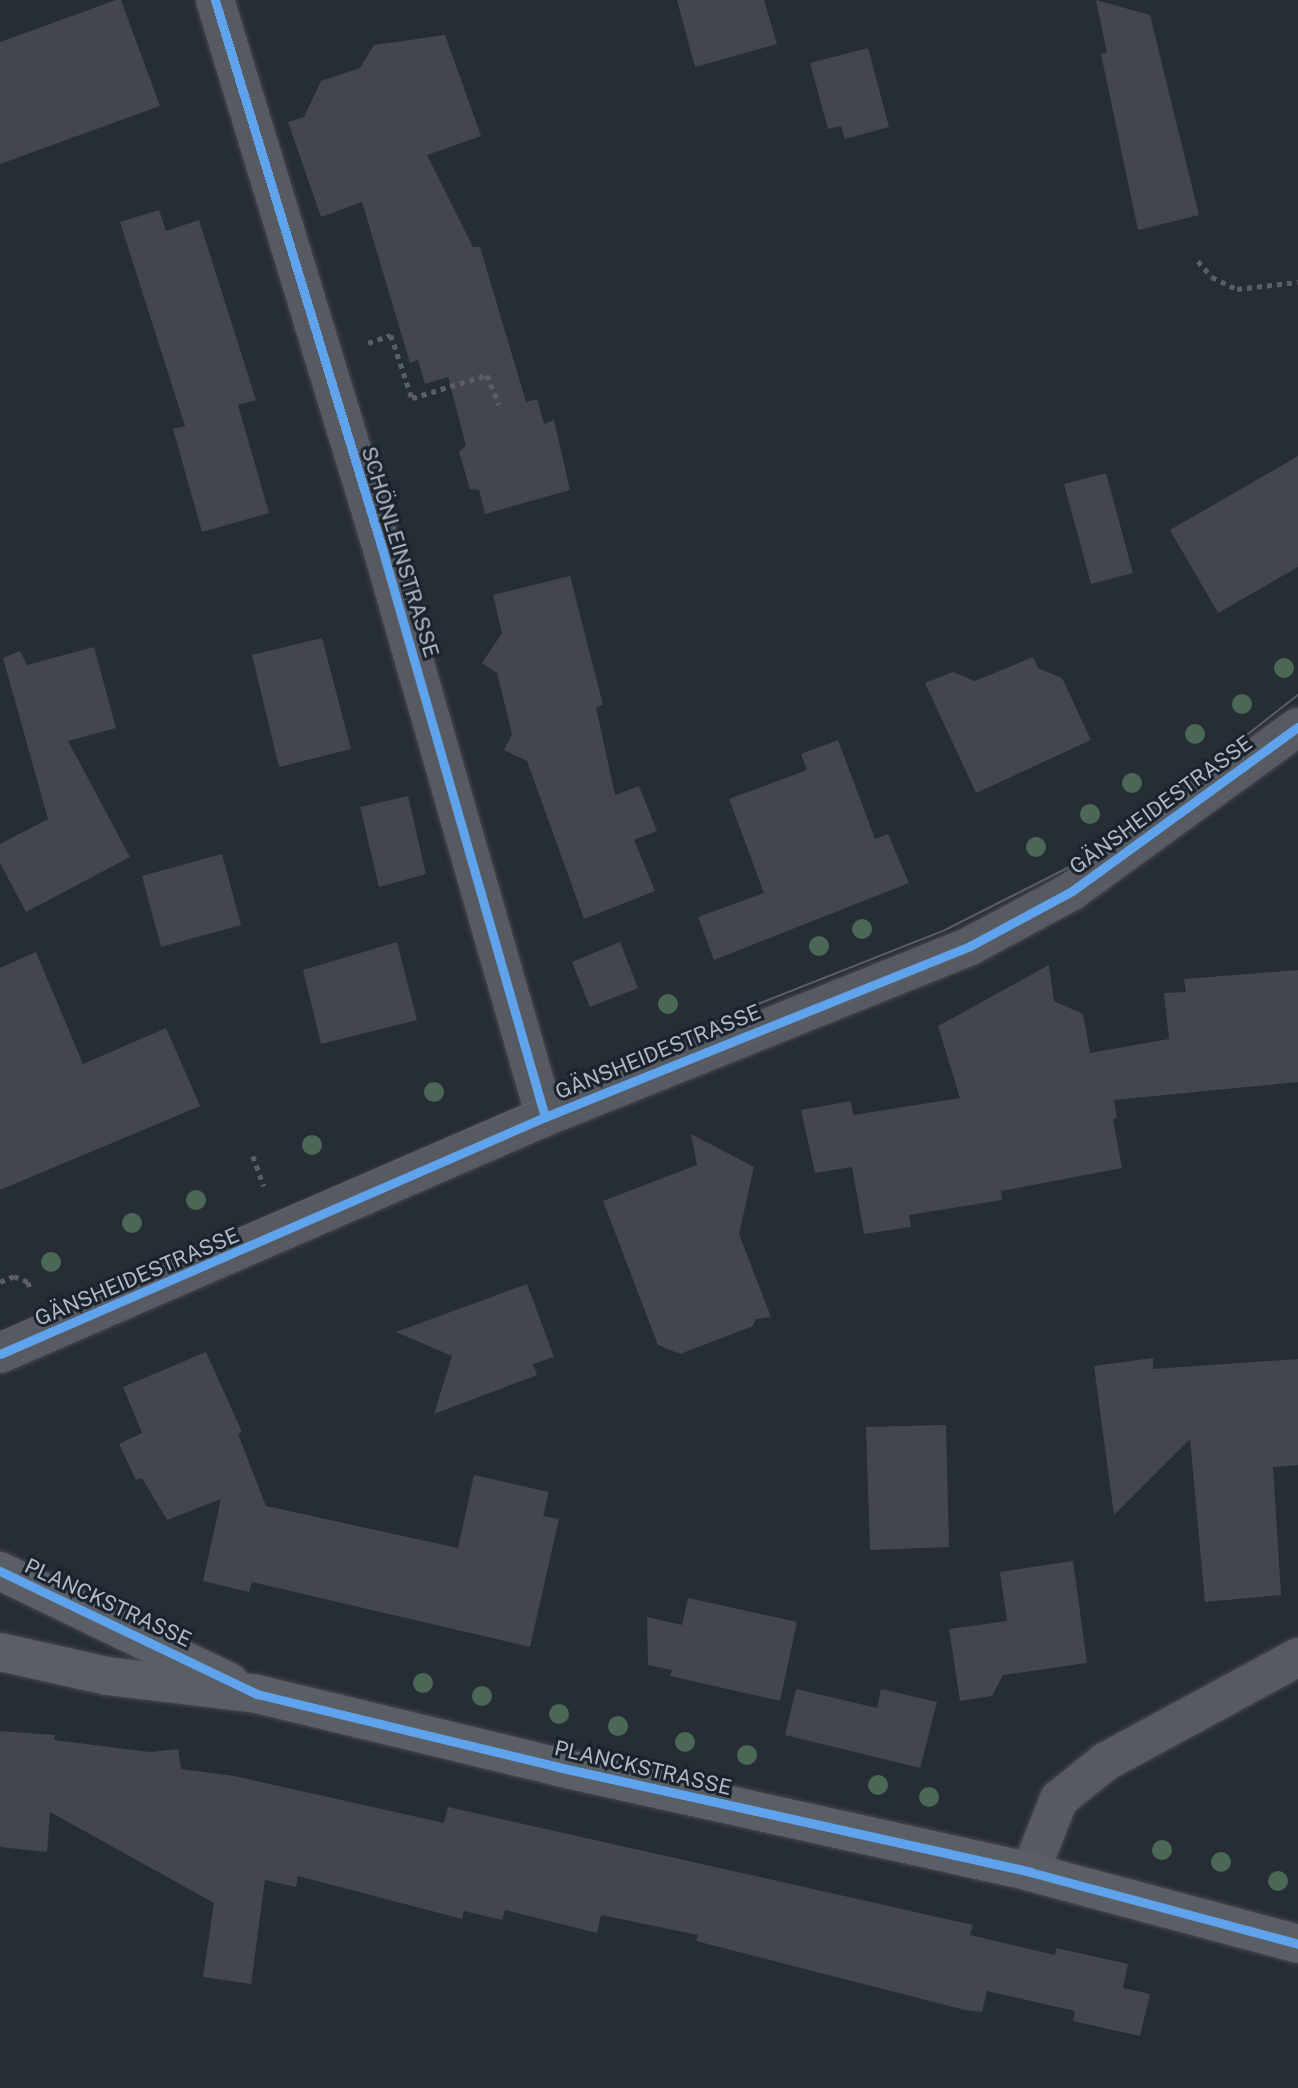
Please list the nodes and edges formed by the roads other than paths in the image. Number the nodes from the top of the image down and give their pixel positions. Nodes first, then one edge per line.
1 (215, 0) edge
2 (1298, 727) edge
3 (545, 1117) junction
4 (0, 1354) edge
5 (0, 1571) edge
6 (0, 1652) edge
7 (1298, 1657) edge
8 (257, 1694) junction
9 (1030, 1872) junction
10 (1298, 1944) edge

1 - 3 street, SCHÖNLEINSTRASSE
2 - 3 street, GÄNSHEIDESTRASSE
3 - 4 street, GÄNSHEIDESTRASSE
5 - 8 main road, PLANCKSTRASSE
6 - 8 main road, PLANCKSTRASSE
7 - 9 street
8 - 9 main road, PLANCKSTRASSE
9 - 10 main road, PLANCKSTRASSE

